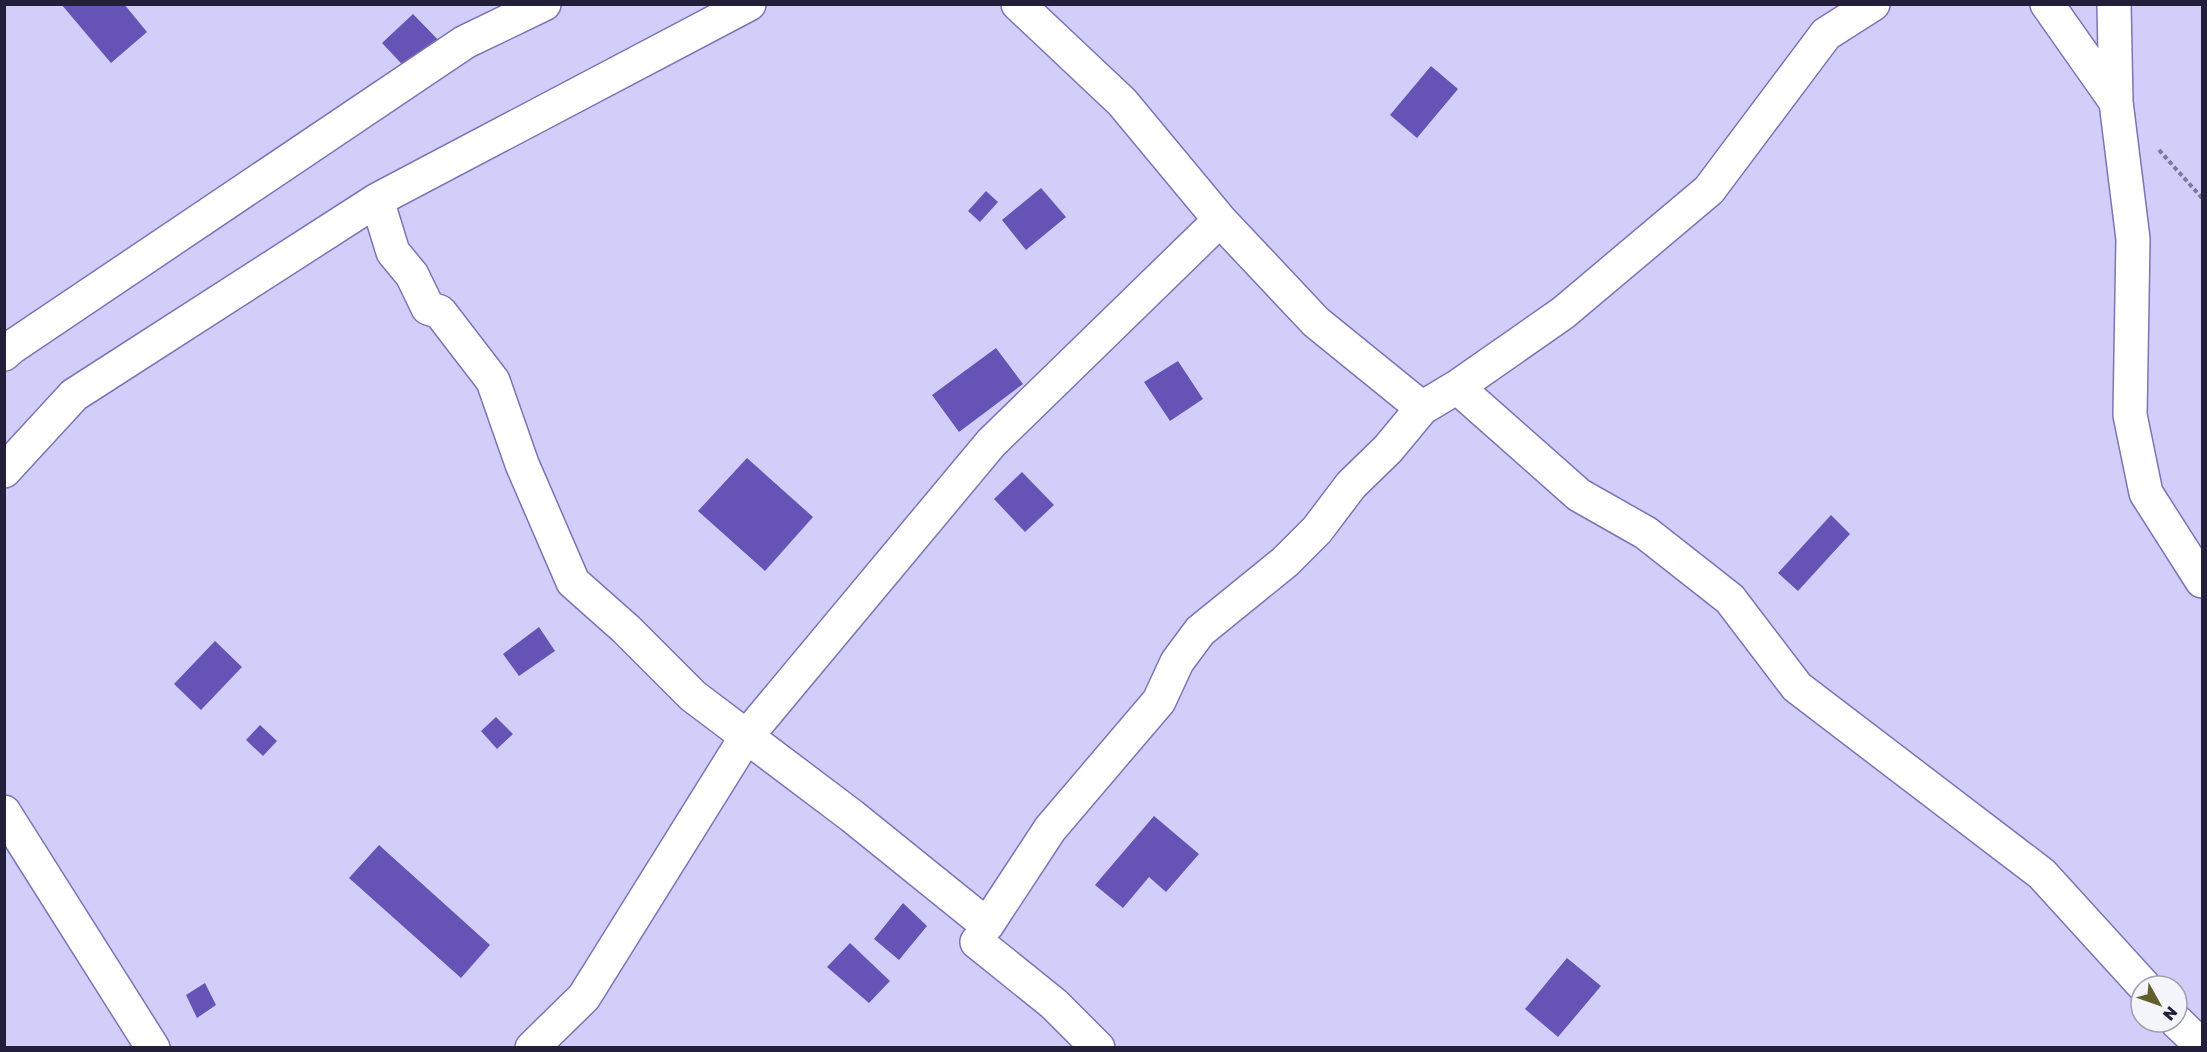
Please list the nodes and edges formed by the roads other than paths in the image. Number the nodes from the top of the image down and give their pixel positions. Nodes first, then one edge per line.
1 (544, 4) edge
2 (749, 4) edge
3 (1018, 4) edge
4 (1873, 4) edge
5 (2047, 4) edge
6 (2114, 4) edge
7 (2116, 102) junction
8 (377, 200) junction
9 (1220, 220) junction
10 (4, 354) edge
11 (1457, 387) junction
12 (1422, 408) junction
13 (4, 471) edge
14 (2202, 581) edge
15 (746, 737) junction
16 (4, 812) edge
17 (977, 942) dead end
18 (2133, 974) edge
19 (2189, 1034) edge
20 (2202, 1046) edge
21 (153, 1047) edge
22 (532, 1047) edge
23 (1098, 1047) edge

1 - 10 street
2 - 8 street
3 - 9 street
4 - 11 street
5 - 7 street
6 - 7 street
7 - 14 street
8 - 13 street
8 - 15 street
9 - 12 street
9 - 15 street
11 - 12 street
11 - 18 street
12 - 15 street
15 - 22 street
16 - 21 street
17 - 23 street
19 - 20 street

